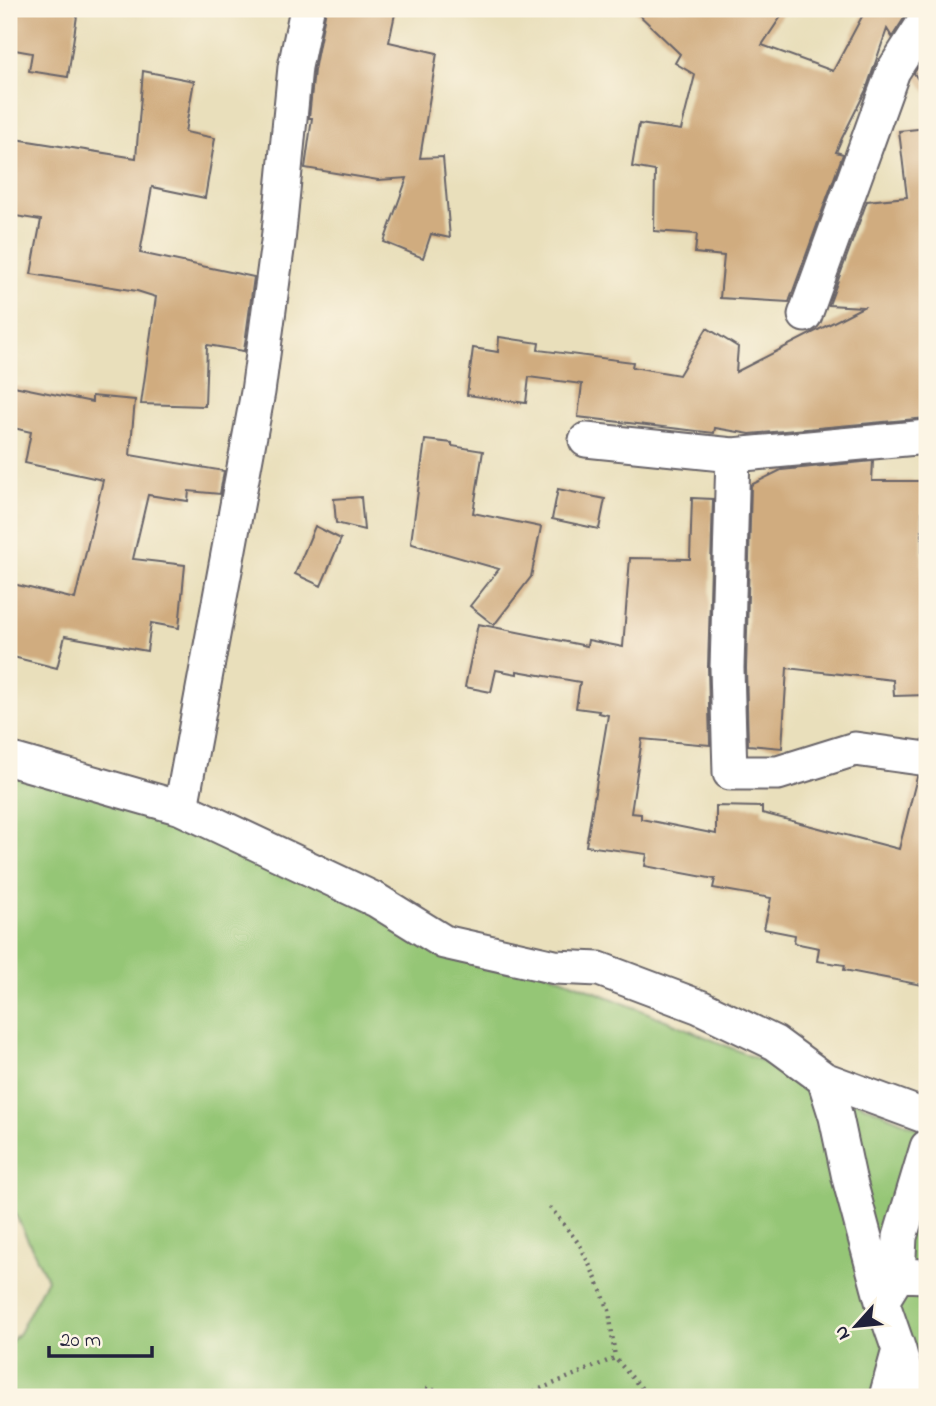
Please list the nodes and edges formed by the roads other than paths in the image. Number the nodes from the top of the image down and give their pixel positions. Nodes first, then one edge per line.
1 (307, 9) edge
2 (927, 18) edge
3 (805, 315) dead end
4 (927, 437) edge
5 (586, 440) dead end
6 (733, 455) junction
7 (9, 759) edge
8 (927, 759) edge
9 (181, 808) junction
10 (824, 1079) junction
11 (927, 1117) edge
12 (927, 1147) edge
13 (902, 1284) edge
14 (899, 1350) junction
15 (886, 1397) edge
16 (912, 1397) edge

1 - 9 street
2 - 3 street
4 - 6 street
5 - 6 street
6 - 8 street
7 - 9 street
9 - 10 street
10 - 11 street
10 - 13 street
12 - 13 street
13 - 14 street
14 - 15 street
14 - 16 street

